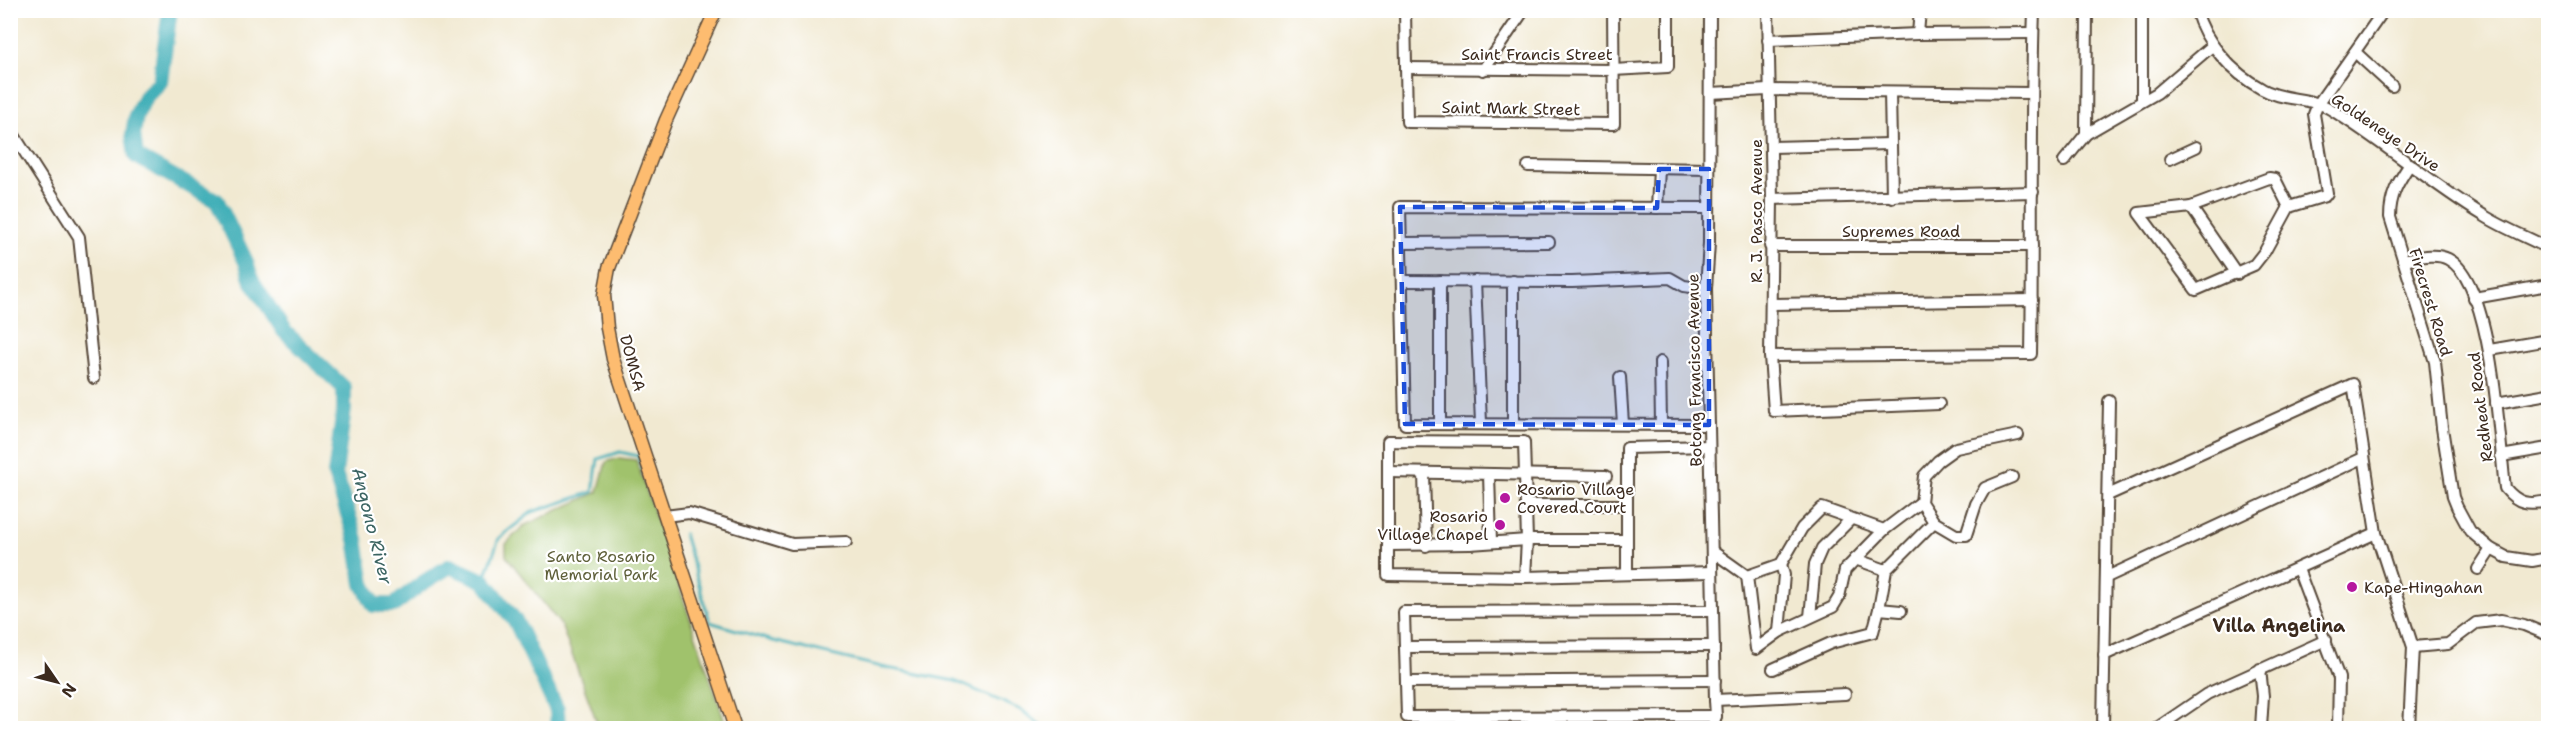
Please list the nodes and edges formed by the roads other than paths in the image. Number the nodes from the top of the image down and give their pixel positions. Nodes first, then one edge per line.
1 (716, 10) edge
2 (1405, 10) edge
3 (1524, 10) edge
4 (1612, 10) edge
5 (1668, 10) edge
6 (1710, 10) edge
7 (1768, 10) edge
8 (1920, 10) edge
9 (2034, 10) edge
10 (2087, 10) edge
11 (2142, 10) edge
12 (2196, 10) edge
13 (2384, 10) edge
14 (2033, 33) junction
15 (1918, 34) junction
16 (1768, 40) junction
17 (2212, 46) junction
18 (2355, 52) junction
19 (1406, 68) junction
20 (1483, 70) junction
21 (1614, 70) junction
22 (2392, 86) dead end
23 (1768, 90) junction
24 (1890, 92) junction
25 (1710, 93) junction
26 (2030, 93) junction
27 (2142, 101) junction
28 (2318, 104) junction
29 (10, 129) edge
30 (2085, 134) junction
31 (1890, 144) junction
32 (1772, 147) junction
33 (2196, 147) dead end
34 (2170, 159) dead end
35 (2064, 161) dead end
36 (2410, 164) junction
37 (1528, 166) dead end
38 (1659, 169) junction
39 (1709, 169) junction
40 (2033, 192) junction
41 (1892, 197) junction
42 (1772, 199) junction
43 (2191, 207) junction
44 (2289, 207) junction
45 (1657, 208) junction
46 (1709, 208) junction
47 (1549, 242) dead end
48 (1401, 243) junction
49 (1770, 246) junction
50 (2032, 246) junction
51 (2548, 248) edge
52 (2403, 260) junction
53 (2237, 274) junction
54 (1402, 281) junction
55 (1440, 281) junction
56 (1475, 281) junction
57 (1514, 281) junction
58 (2548, 285) edge
59 (1706, 288) junction
60 (2474, 298) junction
61 (2032, 300) junction
62 (1772, 304) junction
63 (2548, 340) edge
64 (2490, 350) junction
65 (1770, 356) junction
66 (1660, 362) dead end
67 (1620, 377) dead end
68 (94, 378) dead end
69 (2548, 394) edge
70 (2109, 400) dead end
71 (2496, 403) junction
72 (1939, 404) dead end
73 (1480, 423) junction
74 (1514, 423) junction
75 (1440, 424) junction
76 (1623, 424) junction
77 (1661, 424) junction
78 (1709, 425) junction
79 (2018, 435) dead end
80 (1709, 446) junction
81 (2548, 448) edge
82 (2501, 456) junction
83 (2363, 458) junction
84 (1388, 472) junction
85 (1424, 473) junction
86 (1489, 474) junction
87 (1526, 474) junction
88 (1606, 476) dead end
89 (2012, 477) dead end
90 (2108, 495) junction
91 (2548, 501) edge
92 (1921, 502) junction
93 (1526, 505) junction
94 (1626, 505) junction
95 (665, 516) junction
96 (1851, 519) junction
97 (1934, 522) junction
98 (1884, 530) junction
99 (2376, 533) junction
100 (1527, 540) junction
101 (1626, 540) junction
102 (846, 542) dead end
103 (1491, 542) junction
104 (1389, 545) junction
105 (1426, 546) junction
106 (2491, 549) junction
107 (1712, 550) junction
108 (2548, 558) edge
109 (1855, 559) junction
110 (1781, 564) junction
111 (2298, 569) junction
112 (2478, 569) dead end
113 (1886, 570) junction
114 (1712, 572) junction
115 (1627, 573) junction
116 (1747, 576) junction
117 (1526, 577) junction
118 (2106, 577) junction
119 (1879, 609) junction
120 (1713, 611) junction
121 (1901, 611) dead end
122 (1810, 617) junction
123 (1779, 632) junction
124 (2548, 635) edge
125 (2326, 640) junction
126 (1714, 646) junction
127 (1405, 647) junction
128 (2413, 647) junction
129 (2104, 655) junction
130 (1773, 669) dead end
131 (2260, 669) junction
132 (1715, 680) junction
133 (1406, 682) junction
134 (1845, 694) dead end
135 (1715, 700) junction
136 (1716, 716) junction
137 (735, 729) edge
138 (1712, 729) edge
139 (2103, 729) edge
140 (2157, 729) edge
141 (2261, 729) edge
142 (2338, 729) edge
143 (2409, 729) edge

1 - 95 main road, DOMSA
2 - 19 street
3 - 20 street
4 - 21 street
5 - 21 street, Saint Francis Street
6 - 25 street, Botong Francisco Avenue
7 - 16 street, R. J. Pasco Avenue
8 - 15 street
9 - 14 street
10 - 30 street
11 - 27 street
12 - 17 street, Goldeneye Drive
13 - 18 street
14 - 15 street
14 - 26 street
15 - 16 street
16 - 23 street, R. J. Pasco Avenue
17 - 27 street
17 - 28 street, Goldeneye Drive
18 - 22 street
18 - 28 street
19 - 20 street, Saint Francis Street
19 - 21 street, Saint Mark Street
20 - 21 street, Saint Francis Street
23 - 24 street
23 - 25 street
23 - 32 street, R. J. Pasco Avenue
24 - 26 street
24 - 31 street
25 - 39 street, Botong Francisco Avenue
26 - 40 street
27 - 30 street
28 - 36 street, Goldeneye Drive
28 - 44 street
29 - 68 street
30 - 35 street
31 - 32 street
31 - 41 street
32 - 42 street, R. J. Pasco Avenue
33 - 34 street
36 - 51 street, Goldeneye Drive
36 - 52 street, Firecrest Road
37 - 38 street
38 - 39 street
38 - 45 street
39 - 46 street, Botong Francisco Avenue
40 - 41 street
40 - 50 street
41 - 42 street
42 - 49 street, R. J. Pasco Avenue
43 - 44 street
43 - 53 street
43 - 53 street
44 - 53 street
45 - 46 street
45 - 48 street
46 - 59 street, Botong Francisco Avenue
47 - 48 street
48 - 54 street
49 - 50 street, Supremes Road
49 - 62 street, R. J. Pasco Avenue
50 - 61 street
52 - 60 street, Redheat Road
52 - 106 street, Firecrest Road
54 - 55 street
54 - 75 street
55 - 56 street
55 - 75 street
56 - 57 street
56 - 73 street
57 - 59 street
57 - 74 street
58 - 60 street
59 - 78 street, Botong Francisco Avenue
60 - 64 street, Redheat Road
61 - 62 street
61 - 65 street
62 - 65 street, R. J. Pasco Avenue
63 - 64 street
64 - 71 street, Redheat Road
65 - 72 street, R. J. Pasco Avenue
66 - 77 street
67 - 76 street
69 - 71 street
70 - 90 street
71 - 82 street, Redheat Road
73 - 74 street
73 - 75 street
74 - 76 street
76 - 77 street
77 - 78 street
78 - 80 street, Botong Francisco Avenue
79 - 92 street
80 - 94 street
80 - 107 street, Botong Francisco Avenue
81 - 82 street
82 - 91 street, Redheat Road
83 - 90 street
83 - 99 street
83 - 118 street
84 - 85 street
84 - 87 street
84 - 104 street
85 - 86 street
85 - 105 street
86 - 87 street
86 - 103 street
87 - 88 street
87 - 93 street
89 - 97 street
90 - 118 street
92 - 97 street
92 - 98 street
93 - 94 street
93 - 100 street
94 - 101 street
95 - 102 street
95 - 137 main road, DOMSA
96 - 98 street
96 - 110 street
96 - 122 street
97 - 113 street
98 - 109 street
99 - 111 street
99 - 128 street
100 - 101 street
100 - 103 street
100 - 117 street
101 - 115 street
103 - 105 street
104 - 105 street
104 - 117 street
106 - 108 street, Firecrest Road
106 - 112 street
107 - 114 street, Botong Francisco Avenue
107 - 116 street
109 - 113 street
109 - 122 street
110 - 116 street
110 - 123 street
111 - 125 street
111 - 129 street
113 - 119 street
114 - 115 street
114 - 120 street, Botong Francisco Avenue
115 - 117 street
116 - 123 street
118 - 129 street
119 - 121 street
119 - 130 street
120 - 126 street, Botong Francisco Avenue
120 - 127 street
122 - 123 street
124 - 128 street
125 - 131 street
125 - 142 street
126 - 127 street
126 - 132 street, Botong Francisco Avenue
127 - 133 street
128 - 143 street
129 - 139 street
131 - 140 street
131 - 141 street
132 - 133 street
132 - 135 street, Botong Francisco Avenue
133 - 136 street
134 - 135 street
135 - 136 street, Botong Francisco Avenue
136 - 138 street, Botong Francisco Avenue

